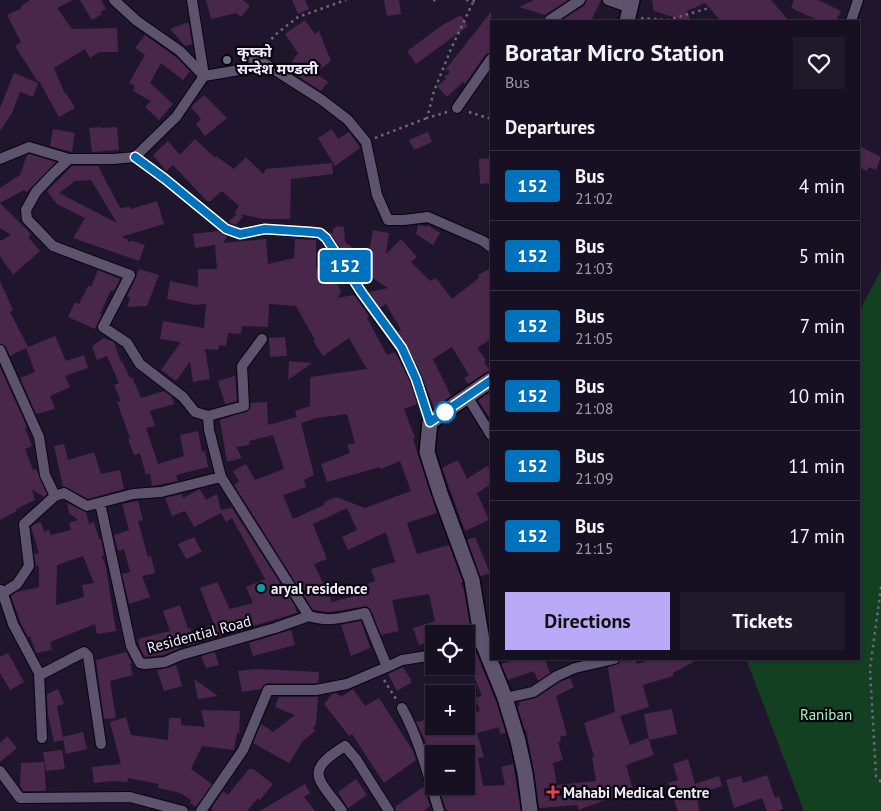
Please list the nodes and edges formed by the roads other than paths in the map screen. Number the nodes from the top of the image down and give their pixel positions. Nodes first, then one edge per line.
1 (114, 0) edge
2 (192, 0) edge
3 (580, 0) edge
4 (608, 0) edge
5 (858, 0) edge
6 (629, 12) edge
7 (550, 20) edge
8 (851, 20) edge
9 (490, 60) edge
10 (204, 76) junction
11 (457, 108) road end
12 (135, 157) junction
13 (0, 159) edge
14 (69, 160) junction
15 (490, 246) edge
16 (262, 339) dead end
17 (0, 350) edge
18 (3, 364) edge
19 (490, 381) edge
20 (467, 396) junction
21 (208, 416) junction
22 (430, 422) junction
23 (490, 433) edge
24 (222, 476) junction
25 (55, 496) junction
26 (100, 503) junction
27 (1, 593) edge
28 (309, 616) junction
29 (482, 641) junction
30 (475, 643) edge
31 (425, 656) edge
32 (610, 660) edge
33 (382, 669) junction
34 (39, 673) junction
35 (505, 698) junction
36 (402, 708) road end
37 (42, 738) dead end
38 (101, 744) dead end
39 (0, 771) edge
40 (183, 811) edge
41 (201, 811) edge
42 (342, 811) edge
43 (389, 811) edge
44 (439, 811) edge
45 (530, 811) edge

1 - 10 street
2 - 10 street
3 - 7 street
4 - 6 street
5 - 8 street
9 - 11 street
10 - 12 street
10 - 15 street
12 - 14 street
12 - 22 street
13 - 14 street
14 - 21 street
16 - 21 street
17 - 18 street
18 - 25 street
19 - 20 street
20 - 22 street
20 - 23 street
21 - 24 street
22 - 29 street
24 - 26 street
24 - 28 street
25 - 26 street
25 - 27 street
26 - 28 street, Residential Road
27 - 34 street
28 - 33 street
29 - 30 street
29 - 35 street
31 - 33 street
32 - 35 street
33 - 41 street
34 - 37 street
34 - 38 street
35 - 45 street
36 - 44 street
39 - 40 street
42 - 43 street

